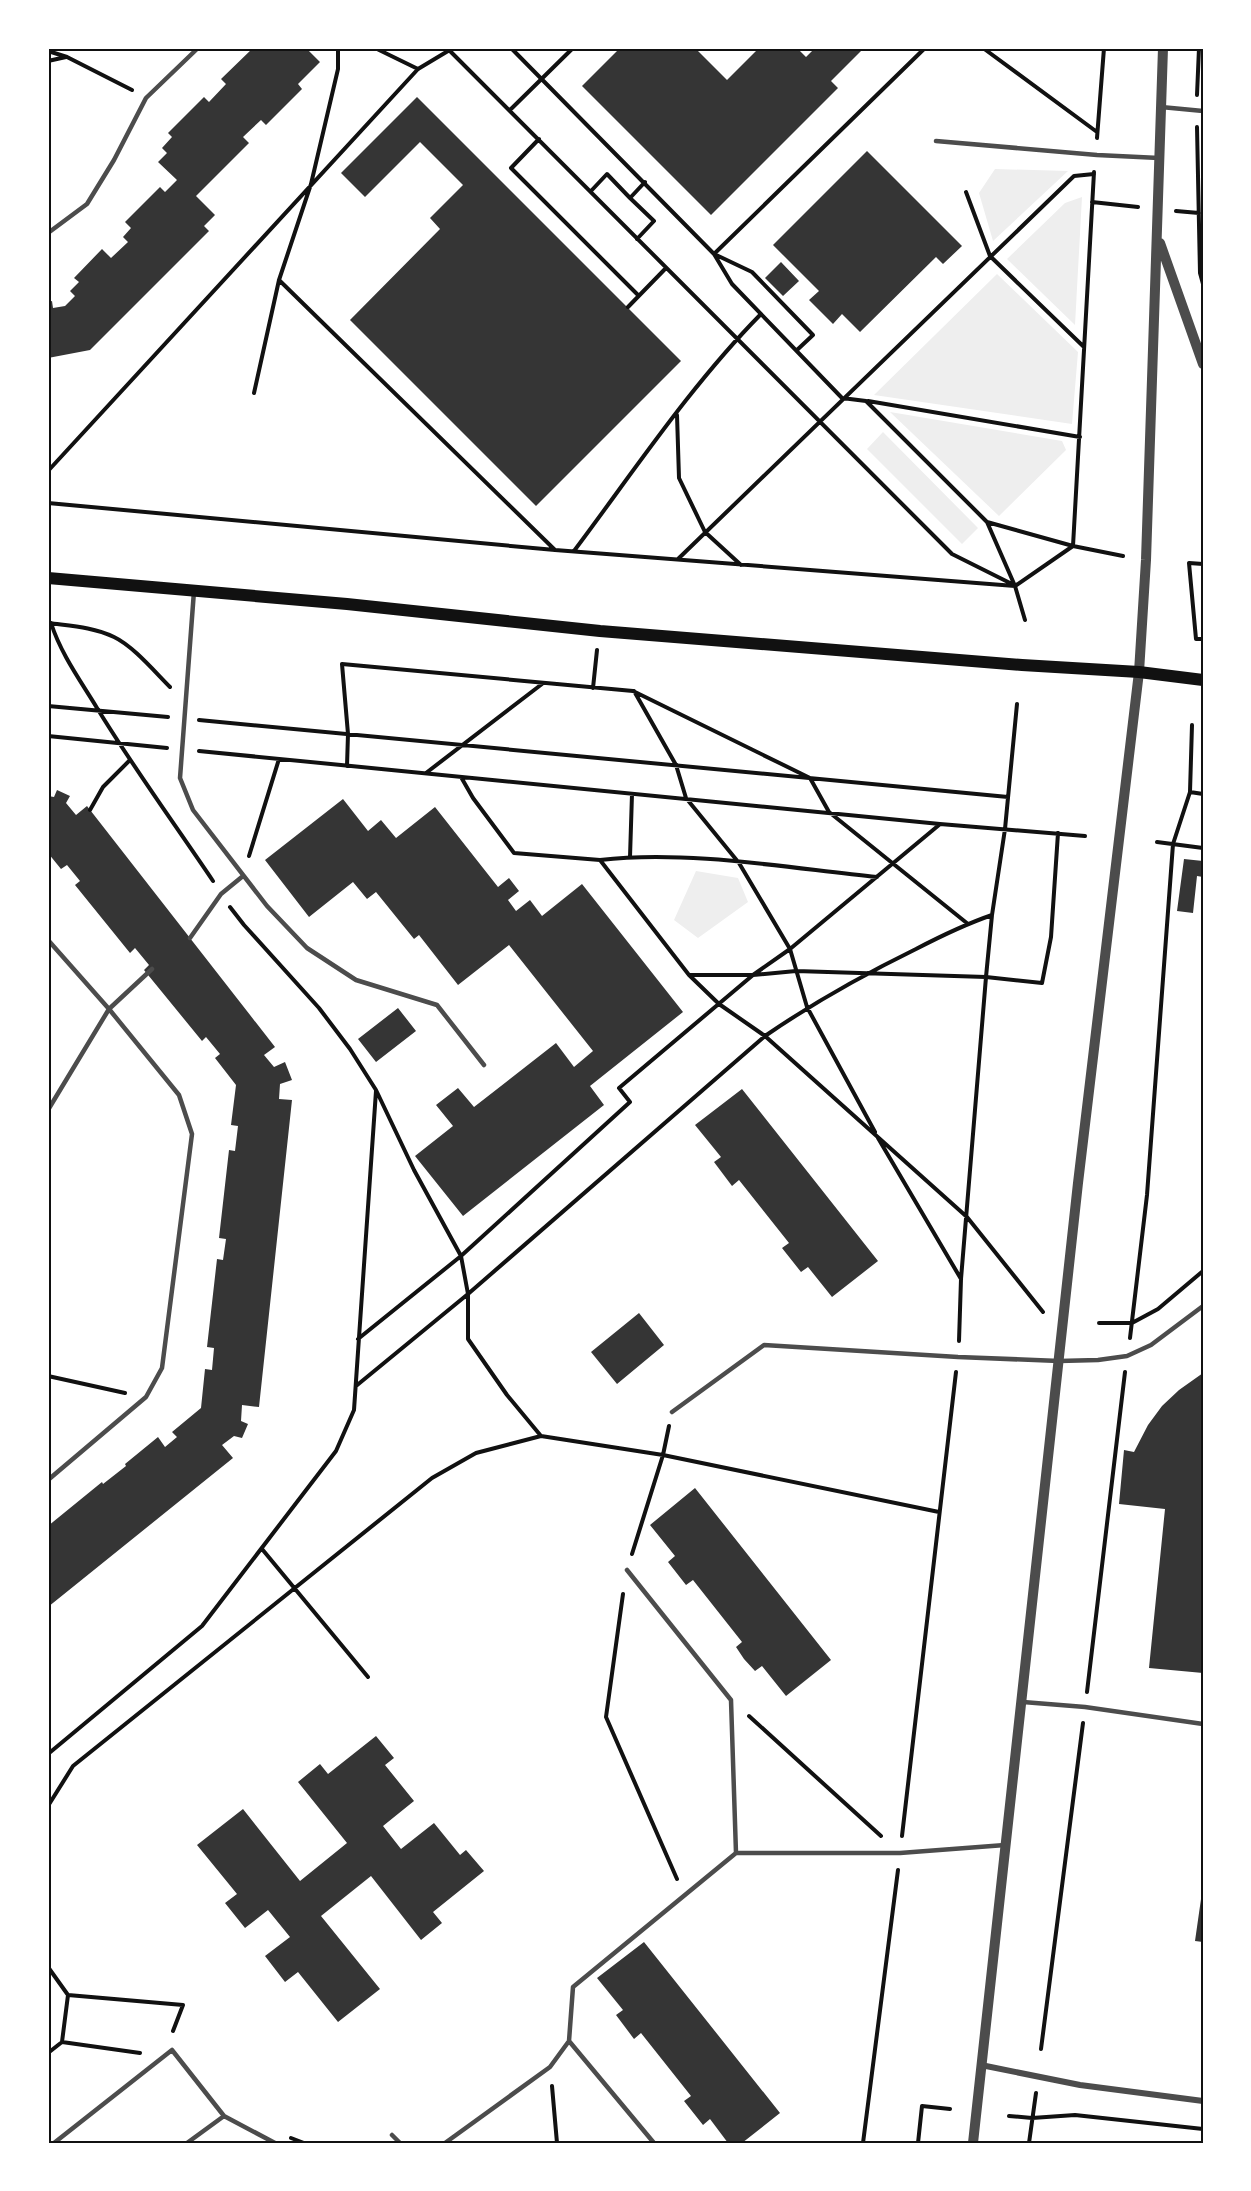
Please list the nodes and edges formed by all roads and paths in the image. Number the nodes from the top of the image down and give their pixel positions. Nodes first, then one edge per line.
1 (198, 48) edge
2 (338, 48) edge
3 (375, 48) edge
4 (511, 48) edge
5 (573, 48) edge
6 (925, 48) edge
7 (983, 48) edge
8 (1104, 48) edge
9 (1163, 48) edge
10 (1199, 48) edge
11 (451, 49) edge
12 (48, 51) edge
13 (67, 57) junction
14 (48, 61) edge
15 (418, 69) junction
16 (542, 78) junction
17 (146, 98) junction
18 (1161, 107) junction
19 (510, 110) junction
20 (1196, 111) junction
21 (1203, 111) edge
22 (1097, 132) junction
23 (539, 140) junction
24 (936, 141) dead end
25 (1097, 155) junction
26 (1159, 158) junction
27 (1094, 174) junction
28 (645, 182) junction
29 (311, 184) junction
30 (591, 191) junction
31 (966, 192) dead end
32 (630, 198) junction
33 (48, 233) edge
34 (1158, 236) junction
35 (637, 239) junction
36 (714, 254) junction
37 (990, 256) junction
38 (666, 268) junction
39 (279, 280) junction
40 (1203, 284) edge
41 (638, 296) junction
42 (628, 307) dead end
43 (761, 314) junction
44 (736, 339) junction
45 (1084, 347) junction
46 (797, 350) junction
47 (1203, 364) edge
48 (254, 393) dead end
49 (842, 398) junction
50 (866, 401) junction
51 (677, 413) junction
52 (819, 421) junction
53 (1080, 437) junction
54 (48, 471) edge
55 (48, 503) edge
56 (987, 522) junction
57 (705, 532) junction
58 (1073, 546) junction
59 (555, 550) junction
60 (573, 552) junction
61 (1123, 556) dead end
62 (677, 559) junction
63 (1203, 564) edge
64 (741, 566) junction
65 (48, 578) edge
66 (1015, 586) junction
67 (194, 591) junction
68 (1025, 620) dead end
69 (49, 623) edge
70 (600, 631) junction
71 (1203, 639) edge
72 (1139, 672) junction
73 (1203, 680) edge
74 (543, 683) junction
75 (593, 688) junction
76 (633, 691) junction
77 (1017, 704) dead end
78 (48, 706) edge
79 (98, 711) junction
80 (186, 719) junction
81 (1192, 725) dead end
82 (348, 734) junction
83 (48, 736) edge
84 (117, 743) junction
85 (461, 745) junction
86 (183, 749) junction
87 (130, 759) junction
88 (279, 759) junction
89 (676, 765) junction
90 (347, 766) junction
91 (426, 773) junction
92 (461, 777) junction
93 (810, 778) junction
94 (1190, 792) junction
95 (632, 794) junction
96 (1203, 794) edge
97 (1008, 797) junction
98 (686, 798) junction
99 (90, 810) dead end
100 (829, 812) junction
101 (940, 824) junction
102 (1005, 829) junction
103 (1058, 833) junction
104 (1085, 836) dead end
105 (1157, 842) dead end
106 (1173, 844) junction
107 (1203, 848) edge
108 (630, 857) junction
109 (600, 860) junction
110 (894, 862) junction
111 (739, 863) junction
112 (243, 876) junction
113 (877, 877) junction
114 (221, 894) junction
115 (992, 915) junction
116 (968, 924) junction
117 (190, 938) dead end
118 (48, 940) edge
119 (790, 949) junction
120 (152, 969) dead end
121 (796, 972) junction
122 (864, 974) junction
123 (689, 975) junction
124 (753, 975) junction
125 (986, 977) junction
126 (719, 1004) junction
127 (807, 1006) junction
128 (109, 1009) junction
129 (765, 1036) junction
130 (484, 1065) dead end
131 (376, 1090) junction
132 (48, 1110) edge
133 (876, 1134) junction
134 (967, 1217) junction
135 (461, 1256) junction
136 (1203, 1271) edge
137 (960, 1279) junction
138 (468, 1294) junction
139 (1203, 1306) edge
140 (1048, 1320) dead end
141 (1099, 1323) dead end
142 (1132, 1323) junction
143 (358, 1339) junction
144 (1127, 1356) junction
145 (958, 1357) junction
146 (1059, 1361) junction
147 (48, 1376) edge
148 (357, 1386) junction
149 (146, 1397) junction
150 (672, 1412) joint
151 (541, 1436) junction
152 (663, 1455) junction
153 (48, 1480) edge
154 (939, 1512) junction
155 (262, 1549) junction
156 (627, 1570) junction
157 (294, 1588) junction
158 (368, 1677) dead end
159 (731, 1700) junction
160 (1023, 1702) junction
161 (1085, 1707) junction
162 (1203, 1724) edge
163 (48, 1754) edge
164 (48, 1806) edge
165 (1005, 1845) junction
166 (736, 1853) junction
167 (900, 1853) junction
168 (685, 1896) junction
169 (68, 1995) dead end
170 (174, 2031) dead end
171 (569, 2041) junction
172 (62, 2042) dead end
173 (1041, 2049) dead end
174 (48, 2054) edge
175 (981, 2065) junction
176 (550, 2067) junction
177 (1037, 2083) dead end
178 (1203, 2101) edge
179 (950, 2109) dead end
180 (224, 2116) junction
181 (1009, 2116) dead end
182 (1032, 2118) junction
183 (1203, 2129) edge
184 (392, 2135) dead end
185 (54, 2143) edge
186 (187, 2143) edge
187 (275, 2143) edge
188 (400, 2143) edge
189 (445, 2143) edge
190 (557, 2143) edge
191 (654, 2143) edge
192 (863, 2143) edge
193 (918, 2143) edge
194 (973, 2143) edge
195 (1029, 2143) edge

1 - 17 lane
2 - 29 path
3 - 15 path
4 - 16 path
5 - 16 path
6 - 36 path
7 - 22 path
8 - 22 path
9 - 18 street
10 - 20 path
11 - 15 path
11 - 19 path
12 - 13 path
13 - 14 path
13 - 17 path
15 - 29 path
16 - 19 path
16 - 28 path
17 - 33 lane
18 - 20 lane
18 - 26 street
19 - 23 path
20 - 21 lane
20 - 40 path
22 - 25 path
23 - 30 path
23 - 41 path
24 - 25 lane
25 - 26 lane
25 - 27 path
26 - 34 street
27 - 37 path
27 - 45 path
28 - 32 path
28 - 36 path
29 - 39 path
29 - 54 path
30 - 32 path
30 - 35 path
31 - 37 path
32 - 35 path
34 - 47 street
34 - 72 street
35 - 38 path
36 - 43 path
36 - 46 path
37 - 45 path
37 - 49 path
38 - 41 path
38 - 44 path
39 - 48 path
39 - 59 path
41 - 42 path
43 - 44 path
43 - 46 path
44 - 51 path
44 - 52 path
45 - 53 path
46 - 49 path
49 - 50 path
49 - 52 path
50 - 53 path
50 - 56 path
51 - 57 path
51 - 60 path
52 - 57 path
52 - 66 path
53 - 58 path
55 - 59 path
56 - 58 path
56 - 66 path
57 - 62 path
57 - 64 path
58 - 61 path
58 - 66 path
59 - 60 path
60 - 62 path
62 - 64 path
63 - 71 path
64 - 66 path
65 - 67 main road
66 - 68 path
67 - 70 main road
67 - 80 lane
69 - 79 path
69 - 80 path
70 - 72 main road
70 - 75 path
72 - 73 main road
72 - 146 street
74 - 75 path
74 - 82 path
74 - 85 path
75 - 76 path
76 - 89 path
76 - 93 path
77 - 97 path
78 - 79 path
79 - 80 path
79 - 84 path
80 - 82 path
80 - 86 lane
81 - 94 path
82 - 85 path
82 - 90 path
83 - 84 path
84 - 86 path
84 - 87 path
85 - 89 path
85 - 91 path
86 - 88 path
86 - 112 lane
87 - 99 path
87 - 114 path
88 - 90 path
88 - 112 path
89 - 93 path
89 - 98 path
90 - 91 path
91 - 92 path
92 - 95 path
92 - 109 path
93 - 97 path
93 - 100 path
94 - 96 path
94 - 106 path
95 - 98 path
95 - 108 path
97 - 102 path
98 - 100 path
98 - 111 path
100 - 101 path
100 - 110 path
101 - 102 path
101 - 110 path
102 - 103 path
102 - 115 path
103 - 104 path
103 - 125 path
105 - 106 path
106 - 107 path
106 - 142 path
108 - 109 path
108 - 111 path
109 - 123 path
110 - 113 path
110 - 116 path
111 - 113 path
111 - 119 path
112 - 114 lane
112 - 130 lane
113 - 119 path
114 - 117 lane
114 - 131 path
115 - 116 path
115 - 125 path
116 - 122 path
118 - 128 lane
119 - 121 path
119 - 124 path
120 - 128 lane
121 - 122 path
121 - 124 path
121 - 127 path
122 - 125 path
122 - 127 path
123 - 124 path
123 - 126 path
124 - 126 path
125 - 134 path
126 - 129 path
126 - 135 path
127 - 129 path
127 - 133 path
128 - 132 lane
128 - 149 lane
129 - 133 path
129 - 138 path
131 - 135 path
131 - 143 path
133 - 134 path
133 - 137 path
134 - 137 path
134 - 140 path
135 - 138 path
135 - 143 path
136 - 142 path
137 - 145 path
138 - 148 path
138 - 151 path
139 - 144 lane
141 - 142 path
142 - 144 path
143 - 148 path
144 - 146 lane
144 - 161 path
145 - 146 lane
145 - 150 lane
145 - 154 path
146 - 160 street
147 - 149 path
148 - 155 path
149 - 153 lane
150 - 152 path
151 - 152 path
151 - 157 path
152 - 154 path
152 - 156 path
154 - 167 path
155 - 157 path
155 - 163 path
156 - 159 lane
156 - 168 path
157 - 158 path
157 - 164 path
159 - 166 lane
159 - 167 path
160 - 161 lane
160 - 165 street
161 - 162 lane
161 - 173 path
165 - 167 lane
165 - 175 street
166 - 167 lane
166 - 168 lane
167 - 192 path
168 - 171 lane
169 - 170 path
171 - 176 lane
171 - 191 lane
172 - 174 path
175 - 178 street
175 - 194 street
176 - 189 lane
176 - 190 path
177 - 182 path
179 - 193 path
180 - 185 lane
180 - 186 lane
180 - 187 lane
181 - 182 path
182 - 183 path
182 - 195 path
184 - 188 lane

